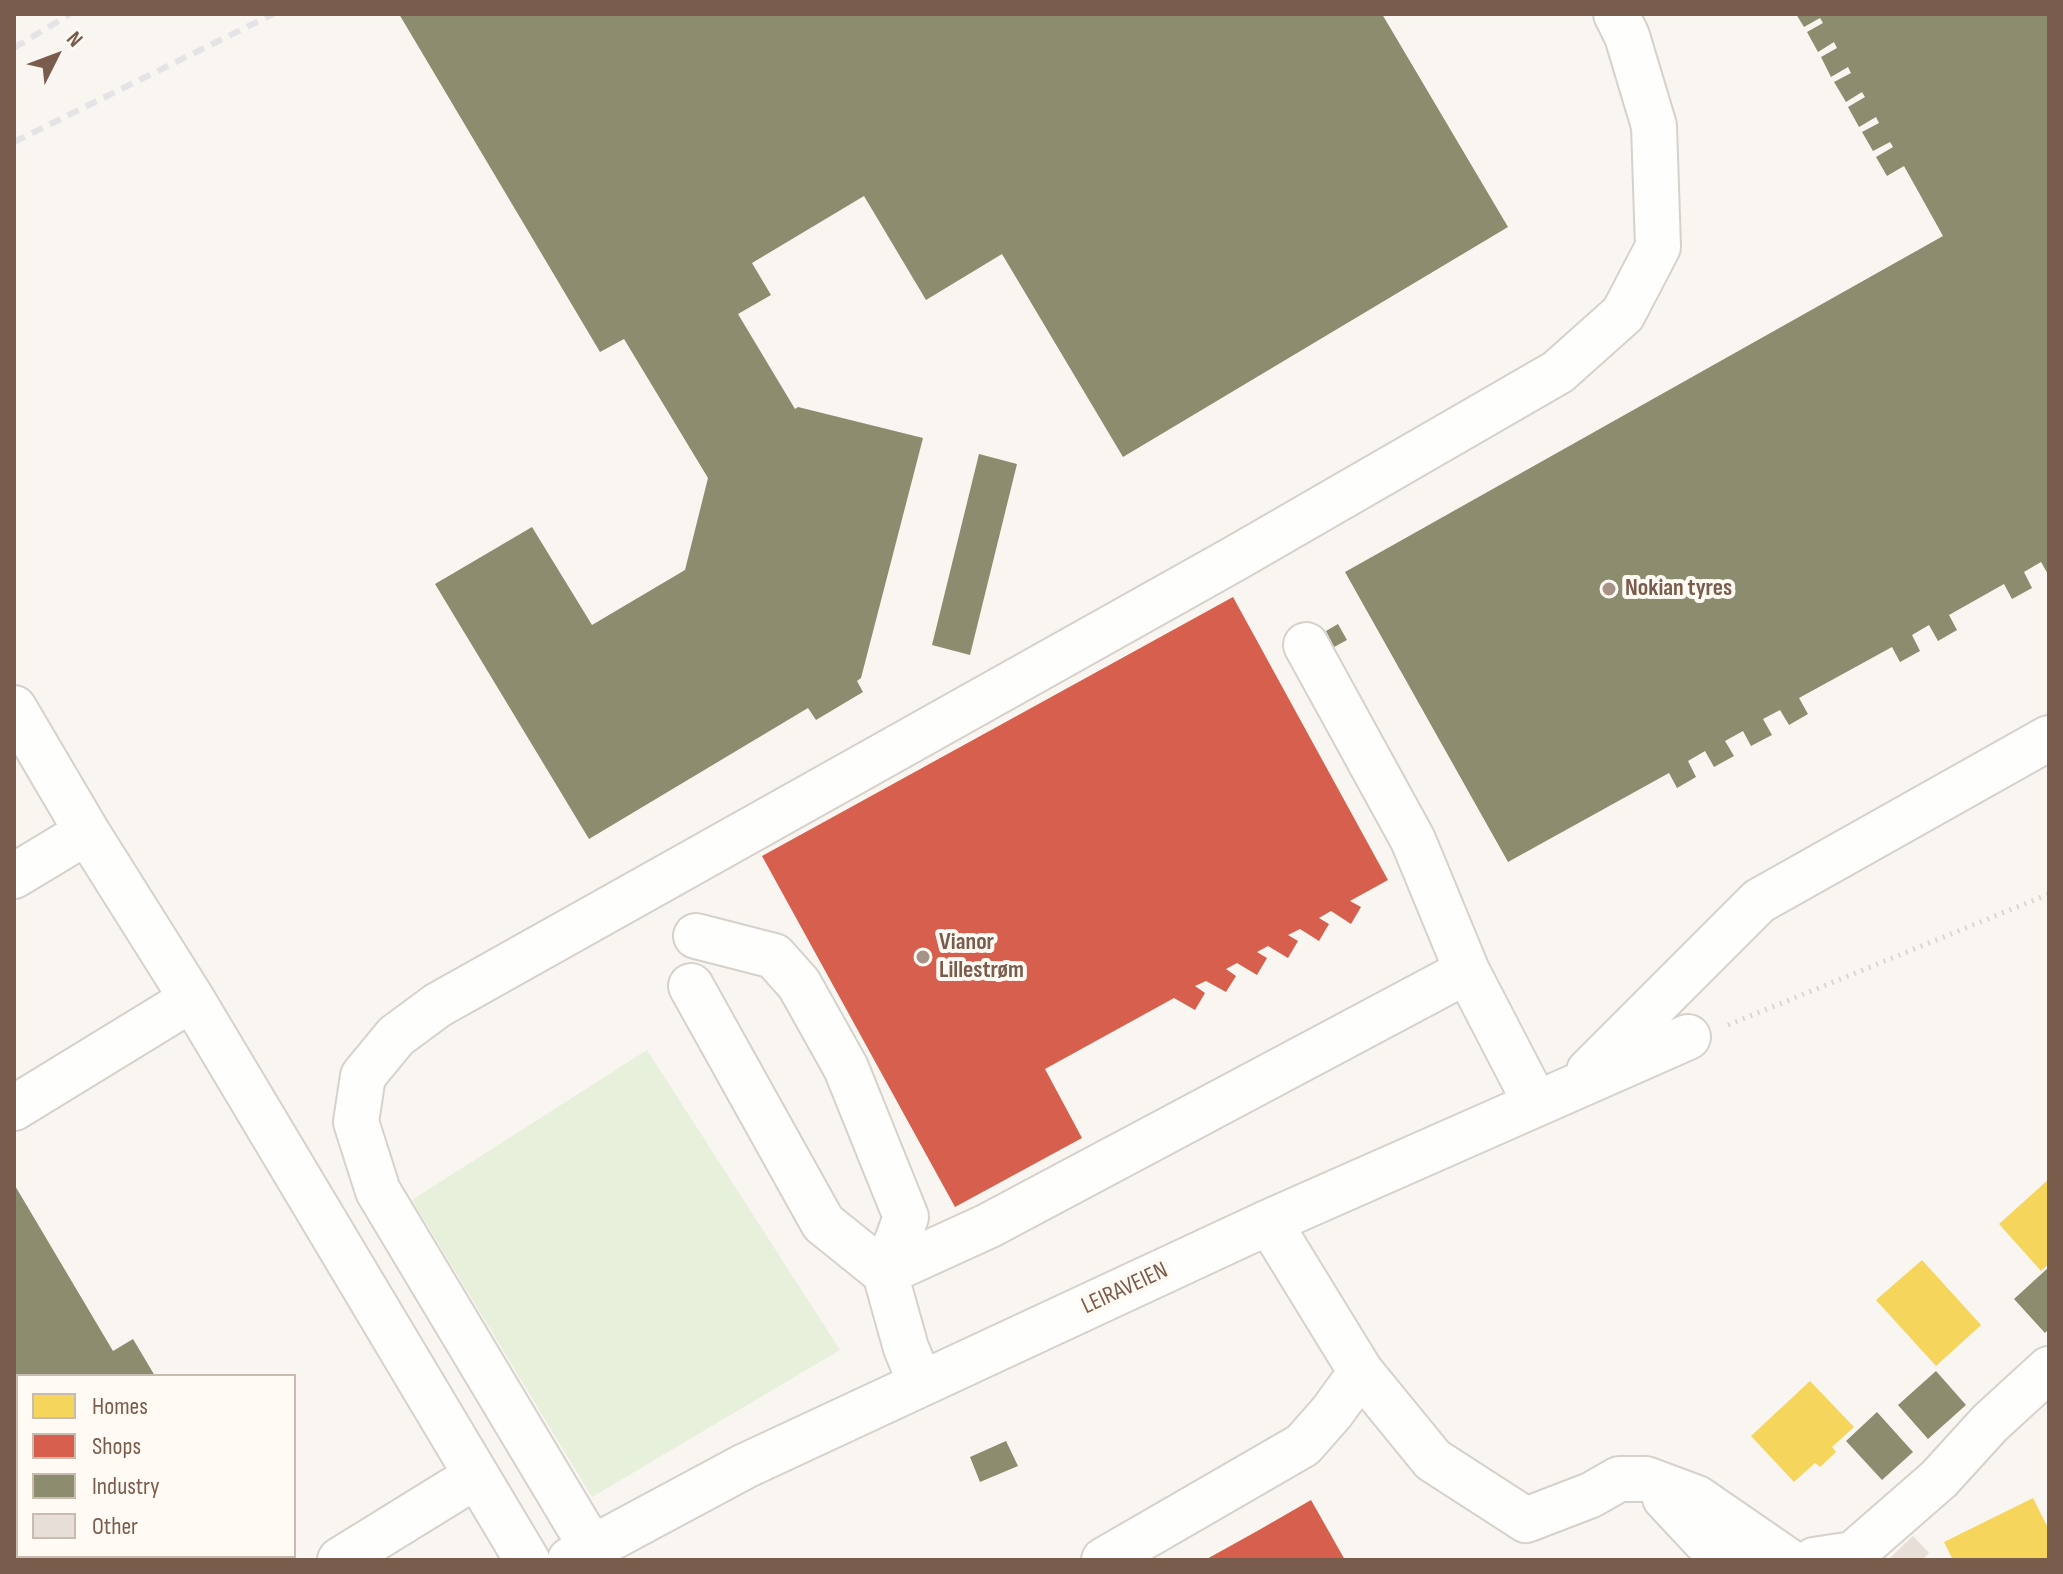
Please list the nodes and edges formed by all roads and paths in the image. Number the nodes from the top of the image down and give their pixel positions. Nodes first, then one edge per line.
1 (1616, 14) edge
2 (1306, 645) dead end
3 (14, 708) edge
4 (2049, 738) edge
5 (87, 832) junction
6 (14, 876) edge
7 (2049, 894) edge
8 (696, 936) dead end
9 (1467, 971) junction
10 (691, 986) dead end
11 (192, 999) junction
12 (1688, 1037) joint
13 (1554, 1096) junction
14 (14, 1108) edge
15 (1269, 1222) junction
16 (885, 1273) junction
17 (2049, 1369) edge
18 (1361, 1372) junction
19 (921, 1384) junction
20 (476, 1476) junction
21 (1646, 1479) junction
22 (587, 1556) edge
23 (340, 1560) edge
24 (527, 1560) edge
25 (1104, 1560) edge
26 (1723, 1560) edge
27 (1787, 1560) edge
28 (1814, 1560) edge

1 - 22 street
2 - 9 street
3 - 5 street
4 - 13 street
5 - 6 street
5 - 11 street
7 - 12 path
8 - 16 street
9 - 13 street
9 - 16 street
10 - 16 street
11 - 14 street
11 - 20 street
12 - 13 street, LEIRAVEIEN
13 - 15 street, LEIRAVEIEN
15 - 18 street
15 - 19 street, LEIRAVEIEN
16 - 19 street
17 - 28 street
18 - 21 street
18 - 25 street
19 - 22 street, LEIRAVEIEN
20 - 23 street
20 - 24 street
21 - 26 street
21 - 27 street

